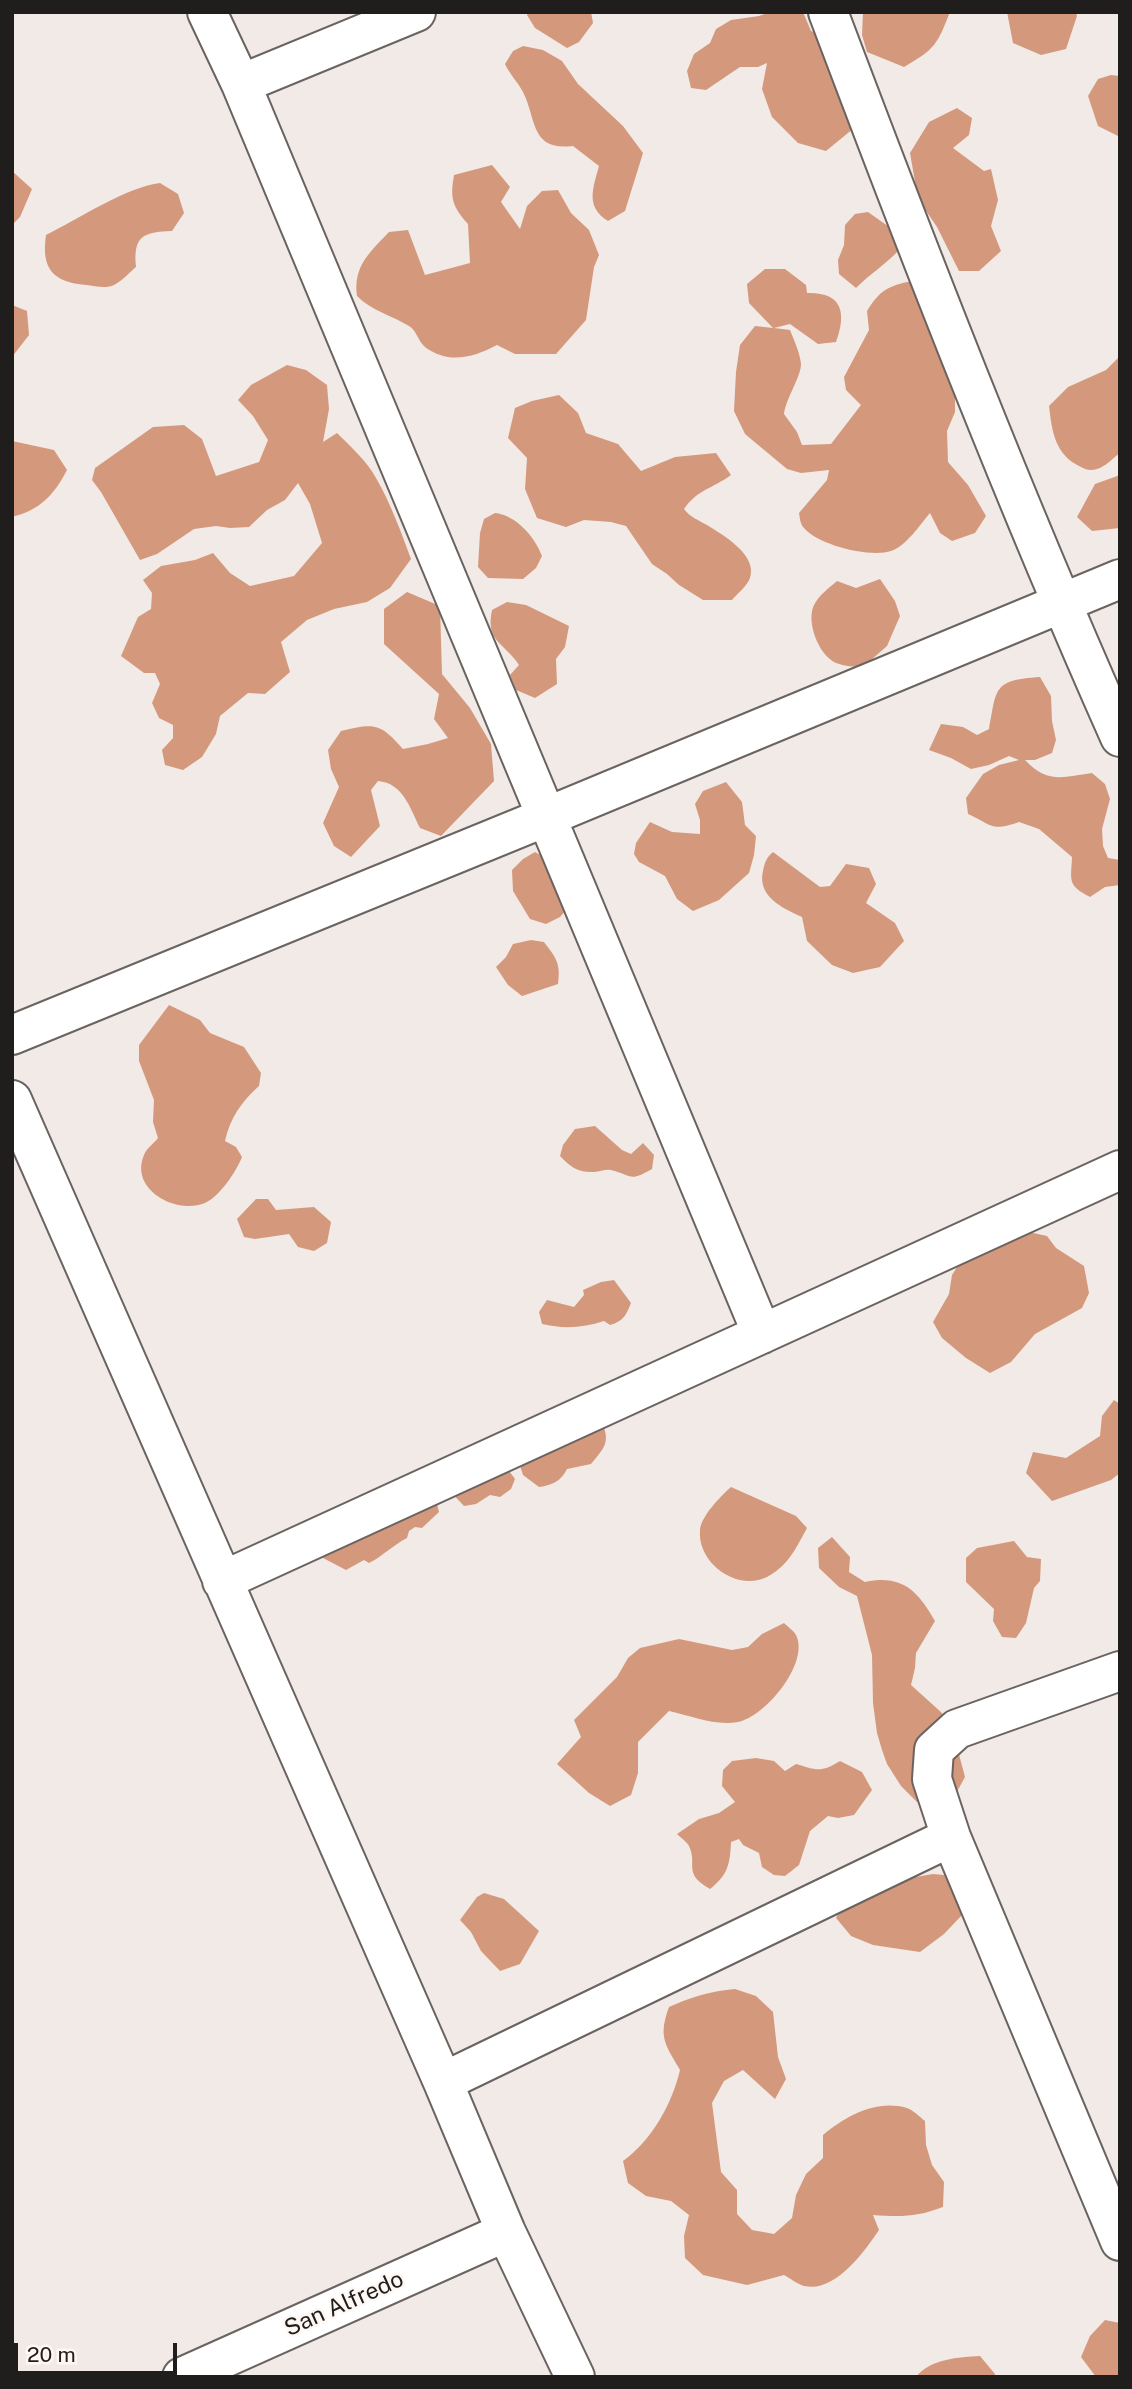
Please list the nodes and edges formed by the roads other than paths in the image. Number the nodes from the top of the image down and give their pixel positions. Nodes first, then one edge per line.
1 (207, 12) edge
2 (416, 12) edge
3 (828, 12) edge
4 (241, 84) junction
5 (1120, 579) edge
6 (1060, 603) junction
7 (1120, 737) edge
8 (546, 817) junction
9 (12, 1035) edge
10 (12, 1100) edge
11 (1120, 1170) edge
12 (762, 1334) junction
13 (222, 1581) junction
14 (1120, 1671) edge
15 (951, 1837) junction
16 (443, 2082) junction
17 (506, 2232) junction
18 (1120, 2241) edge
19 (182, 2377) edge
20 (575, 2377) edge

1 - 4 street
2 - 4 street
3 - 6 street
4 - 8 street
5 - 6 street
6 - 7 street
6 - 8 street
8 - 9 street
8 - 12 street
10 - 13 street
11 - 12 street
12 - 13 street
13 - 16 street
14 - 15 street
15 - 16 street
15 - 18 street
16 - 17 street
17 - 19 street, San Alfredo
17 - 20 street

